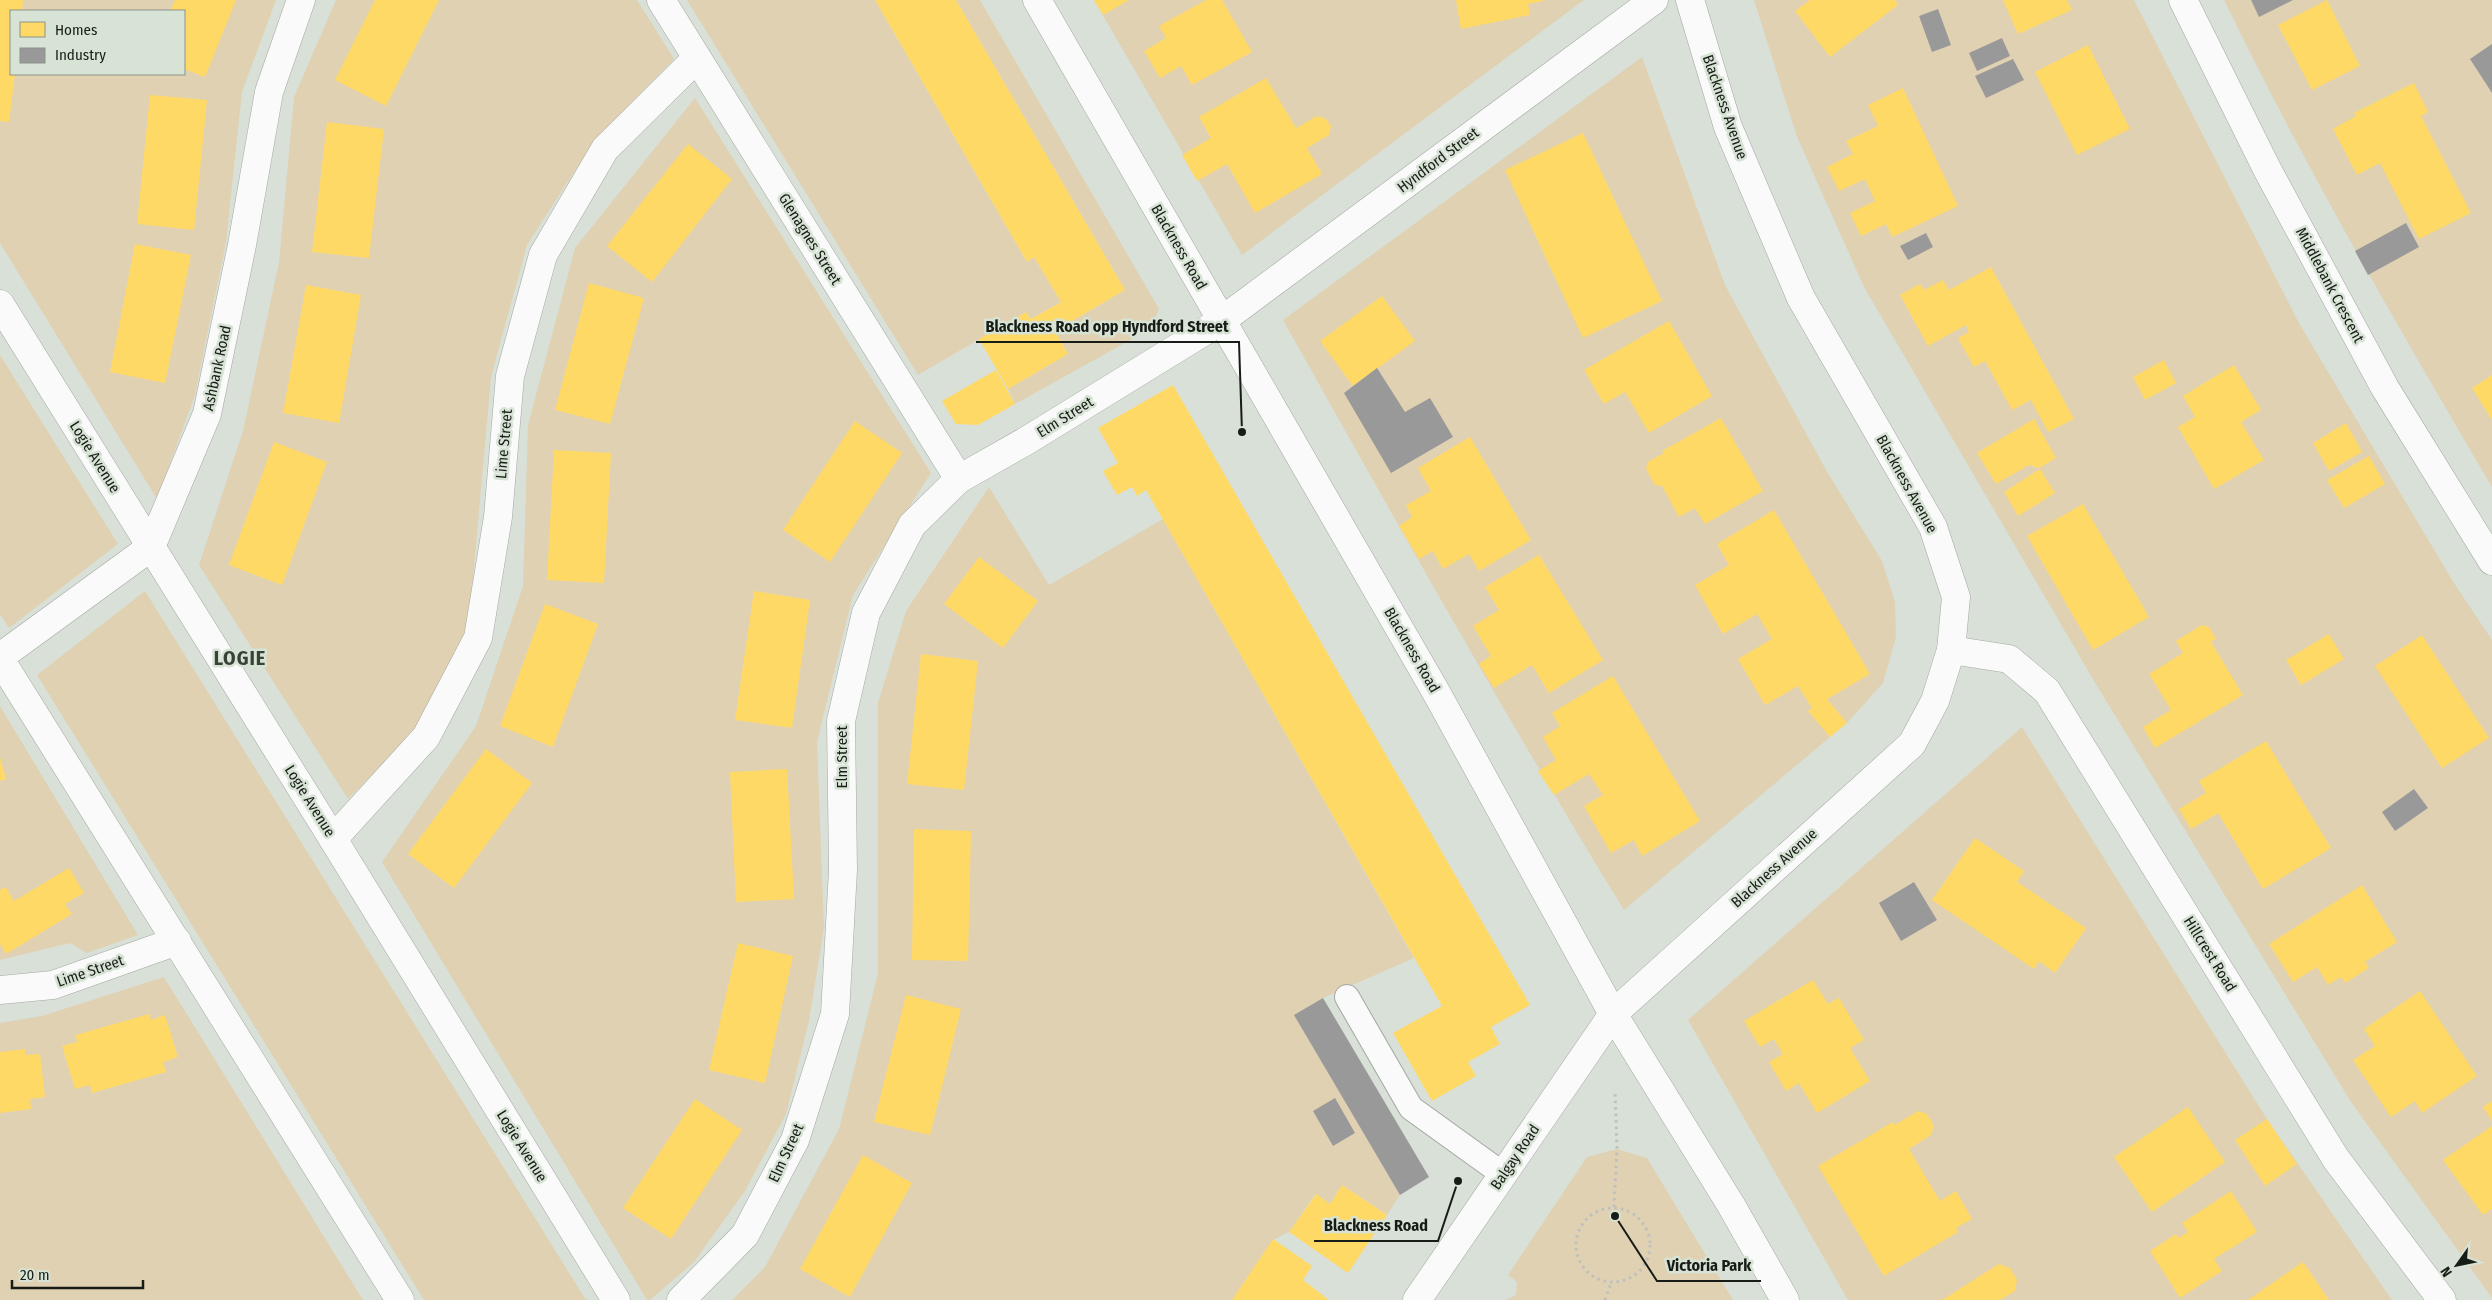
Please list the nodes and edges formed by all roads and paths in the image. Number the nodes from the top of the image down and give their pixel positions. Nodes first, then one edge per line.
1 (301, 0) edge
2 (661, 0) edge
3 (1037, 0) edge
4 (1654, 0) edge
5 (1690, 0) edge
6 (2183, 0) edge
7 (698, 58) junction
8 (0, 304) edge
9 (1221, 321) junction
10 (959, 479) junction
11 (151, 547) junction
12 (2492, 561) edge
13 (1951, 650) junction
14 (0, 658) edge
15 (333, 839) junction
16 (177, 941) junction
17 (0, 990) edge
18 (1347, 997) dead end
19 (1612, 1014) junction
20 (1615, 1081) dead end
21 (1504, 1175) junction
22 (1614, 1207) junction
23 (1611, 1283) junction
24 (400, 1300) edge
25 (616, 1300) edge
26 (681, 1300) edge
27 (1418, 1300) edge
28 (1605, 1300) edge
29 (1786, 1300) edge
30 (2442, 1300) edge

1 - 11 street, Ashbank Road
2 - 7 street, Glenagnes Street
3 - 9 street, Blackness Road
4 - 9 street, Hyndford Street
5 - 13 street, Blackness Avenue
6 - 12 street, Middlebank Crescent
7 - 10 street, Glenagnes Street
7 - 15 street, Lime Street
8 - 11 street, Logie Avenue
9 - 10 street, Elm Street
9 - 19 street, Blackness Road
10 - 26 street, Elm Street
11 - 14 street
11 - 15 street, Logie Avenue
13 - 19 street, Blackness Avenue
13 - 30 street, Hillcrest Road
14 - 16 street
15 - 25 street, Logie Avenue
16 - 17 street, Lime Street
16 - 24 street
18 - 21 lane
19 - 21 street, Balgay Road
19 - 29 street, Blackness Road
20 - 22 path
21 - 27 street, Balgay Road
22 - 23 path
22 - 23 path
23 - 28 path

